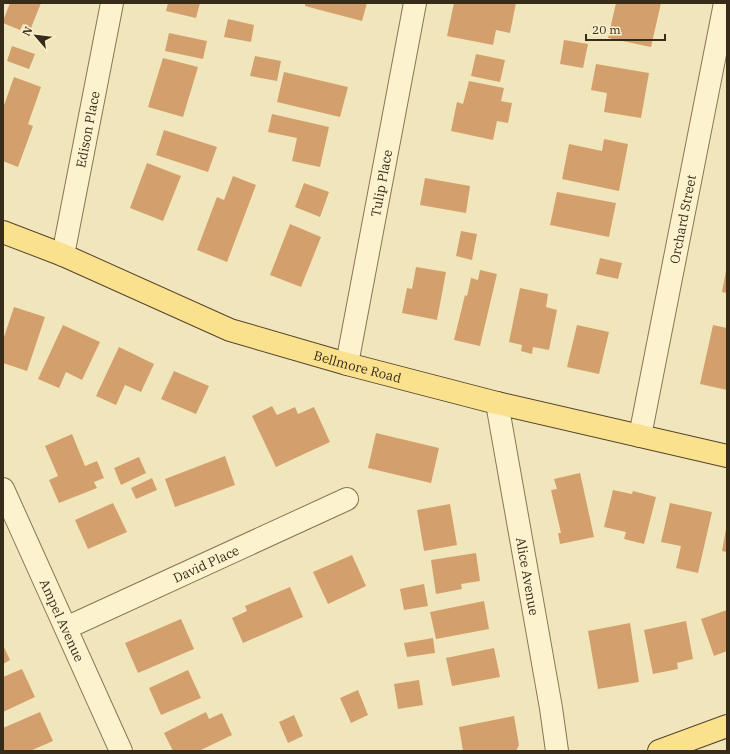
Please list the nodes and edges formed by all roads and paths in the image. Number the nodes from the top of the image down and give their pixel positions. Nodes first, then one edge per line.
1 (112, 3) edge
2 (415, 3) edge
3 (725, 3) edge
4 (3, 232) edge
5 (63, 255) junction
6 (347, 364) junction
7 (497, 403) junction
8 (640, 436) junction
9 (727, 456) edge
10 (3, 489) edge
11 (347, 499) dead end
12 (66, 628) junction
13 (727, 726) edge
14 (121, 751) edge
15 (557, 751) edge
16 (660, 751) edge

1 - 5 street, Edison Place
2 - 6 street, Tulip Place
3 - 8 street, Orchard Street
4 - 5 main road, Bellmore Road
5 - 6 main road, Bellmore Road
6 - 7 main road, Bellmore Road
7 - 8 main road, Bellmore Road
7 - 15 street, Alice Avenue
8 - 9 main road, Bellmore Road
10 - 12 street, Ampel Avenue
11 - 12 street, David Place
12 - 14 street, Ampel Avenue
13 - 16 main road

